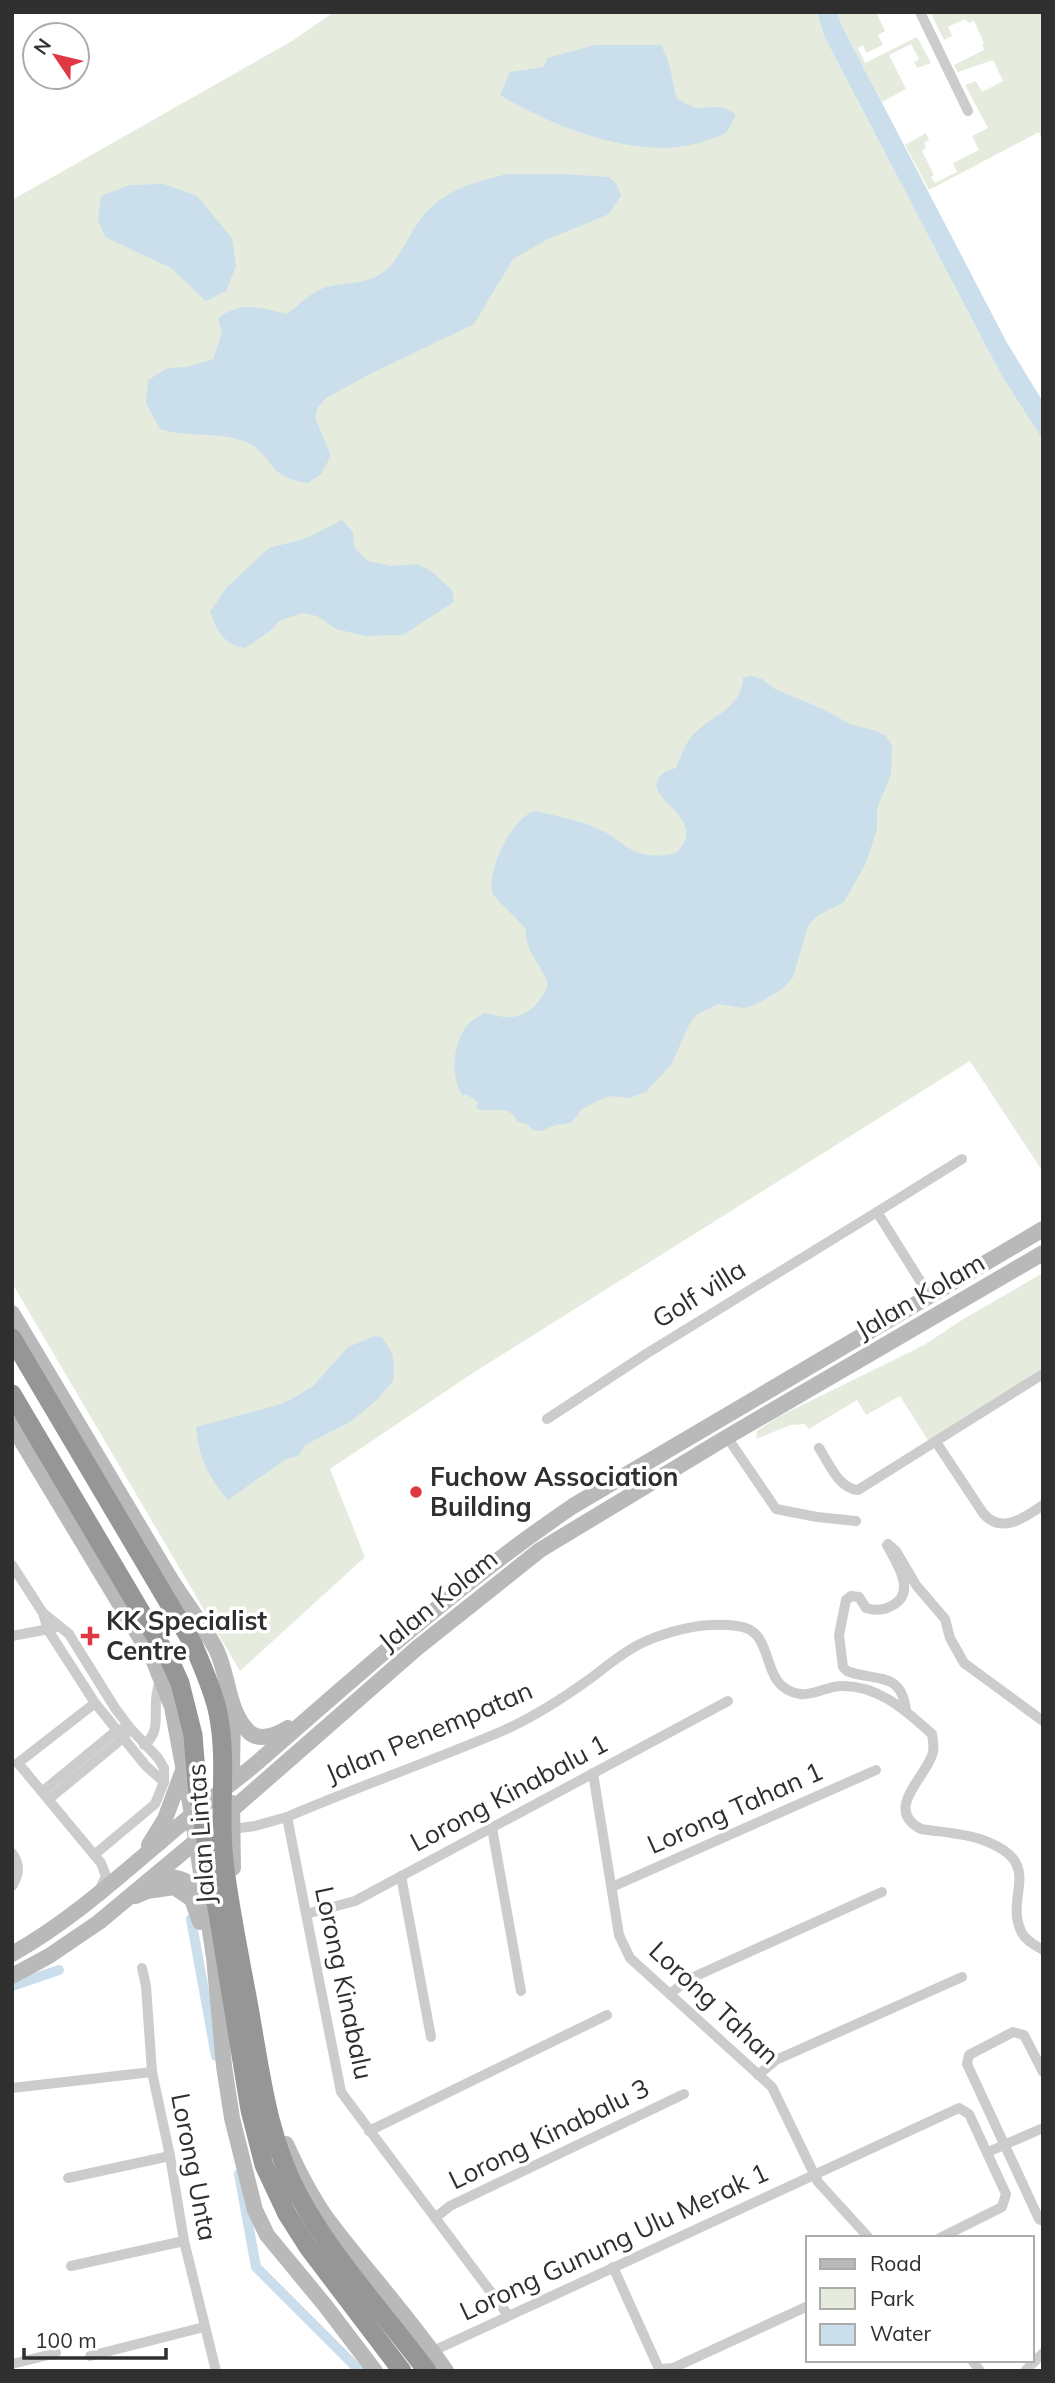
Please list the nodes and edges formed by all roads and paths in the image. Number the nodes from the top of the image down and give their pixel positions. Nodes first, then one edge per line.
1 (920, 12) edge
2 (968, 111) dead end
3 (961, 1159) dead end
4 (877, 1212) junction
5 (1043, 1229) edge
6 (1043, 1253) edge
7 (929, 1295) junction
8 (12, 1313) edge
9 (862, 1336) junction
10 (12, 1338) edge
11 (885, 1345) junction
12 (1043, 1374) edge
13 (12, 1394) edge
14 (547, 1419) dead end
15 (12, 1424) edge
16 (727, 1437) junction
17 (936, 1442) junction
18 (818, 1448) dead end
19 (1043, 1505) edge
20 (856, 1521) dead end
21 (12, 1564) edge
22 (43, 1613) junction
23 (60, 1625) junction
24 (48, 1630) junction
25 (12, 1636) edge
26 (160, 1679) junction
27 (728, 1701) dead end
28 (95, 1703) junction
29 (233, 1707) junction
30 (906, 1711) junction
31 (310, 1714) junction
32 (1043, 1721) edge
33 (232, 1725) junction
34 (176, 1727) junction
35 (130, 1728) junction
36 (120, 1734) junction
37 (144, 1745) junction
38 (302, 1748) junction
39 (268, 1752) junction
40 (876, 1770) dead end
41 (182, 1771) junction
42 (593, 1773) junction
43 (164, 1782) junction
44 (232, 1783) junction
45 (46, 1795) junction
46 (231, 1810) junction
47 (192, 1814) junction
48 (287, 1817) junction
49 (492, 1828) junction
50 (232, 1829) junction
51 (195, 1842) junction
52 (12, 1853) edge
53 (94, 1855) junction
54 (141, 1857) junction
55 (155, 1876) junction
56 (401, 1876) junction
57 (12, 1886) edge
58 (612, 1887) junction
59 (882, 1892) dead end
60 (97, 1893) junction
61 (204, 1899) junction
62 (124, 1901) junction
63 (306, 1914) junction
64 (1043, 1950) edge
65 (12, 1954) edge
66 (142, 1968) dead end
67 (12, 1976) edge
68 (962, 1977) dead end
69 (521, 1991) dead end
70 (670, 1994) junction
71 (607, 2015) dead end
72 (431, 2037) dead end
73 (224, 2066) junction
74 (152, 2071) junction
75 (1043, 2072) edge
76 (758, 2075) junction
77 (12, 2088) edge
78 (684, 2094) dead end
79 (1043, 2128) edge
80 (369, 2131) junction
81 (1005, 2145) junction
82 (988, 2152) junction
83 (170, 2156) junction
84 (814, 2175) junction
85 (68, 2178) dead end
86 (435, 2218) junction
87 (1043, 2221) edge
88 (867, 2236) edge
89 (944, 2236) edge
90 (184, 2241) junction
91 (350, 2247) junction
92 (71, 2266) dead end
93 (613, 2267) junction
94 (299, 2274) junction
95 (806, 2306) edge
96 (508, 2315) junction
97 (204, 2327) junction
98 (433, 2351) junction
99 (56, 2353) dead end
100 (1043, 2353) edge
101 (90, 2356) dead end
102 (12, 2364) edge
103 (659, 2370) edge
104 (216, 2371) edge
105 (375, 2371) edge
106 (402, 2371) edge
107 (427, 2371) edge
108 (446, 2371) edge
109 (1025, 2371) edge

1 - 2 street
3 - 4 street, Golf villa
4 - 7 street
4 - 14 street, Golf villa
5 - 7 main road, Jalan Kolam
6 - 11 main road, Jalan Kolam
7 - 9 main road, Jalan Kolam
8 - 29 main road
9 - 11 main road
9 - 31 main road, Jalan Kolam
10 - 107 highway, Jalan Lintas
11 - 16 main road, Jalan Kolam
12 - 17 street
13 - 106 highway, Jalan Lintas
15 - 26 main road, Jalan Lintas
16 - 20 street
16 - 38 main road, Jalan Kolam
17 - 18 street
17 - 19 street
21 - 22 street
22 - 23 street
22 - 24 street
23 - 24 street
23 - 35 street
24 - 25 street
24 - 28 street
26 - 34 main road, Jalan Lintas
26 - 37 street
27 - 42 street, Lorong Kinabalu 1
28 - 36 street
28 - 45 street
29 - 31 main road
29 - 33 main road, Jalan Lintas
30 - 32 street
30 - 48 street, Jalan Penempatan
30 - 64 street, Jalan Penempatan
31 - 39 main road, Jalan Kolam
33 - 34 main road
33 - 44 main road, Jalan Lintas
34 - 41 main road, Jalan Lintas
35 - 36 street
35 - 37 street
36 - 43 street
36 - 45 street
37 - 43 street
38 - 39 main road
38 - 46 main road, Jalan Kolam
39 - 44 main road, Jalan Kolam
40 - 58 street, Lorong Tahan 1
41 - 47 main road, Jalan Lintas
41 - 54 main road
42 - 49 street, Lorong Kinabalu 1
42 - 58 street, Lorong Tahan
43 - 53 street
44 - 46 main road, Jalan Lintas
44 - 47 main road, Jalan Kolam
45 - 53 street
46 - 50 main road, Jalan Lintas
46 - 51 main road, Jalan Kolam
47 - 51 main road, Jalan Lintas
47 - 54 main road, Jalan Kolam
48 - 50 street, Jalan Penempatan
48 - 63 street, Lorong Kinabalu
49 - 56 street, Lorong Kinabalu 1
49 - 69 street
50 - 91 main road, Jalan Lintas
51 - 55 main road, Jalan Kolam
51 - 61 main road, Jalan Lintas
52 - 57 street
53 - 60 street
54 - 60 main road, Jalan Kolam
55 - 61 main road
55 - 62 main road, Jalan Kolam
56 - 63 street, Lorong Kinabalu 1
56 - 72 street
58 - 70 street, Lorong Tahan
59 - 70 street
60 - 65 main road, Jalan Kolam
61 - 73 main road, Jalan Lintas
62 - 67 main road, Jalan Kolam
62 - 73 main road
63 - 80 street, Lorong Kinabalu
66 - 74 street, Lorong Unta
68 - 76 street
70 - 76 street, Lorong Tahan
71 - 80 street
73 - 94 main road, Jalan Lintas
74 - 77 street
74 - 83 street, Lorong Unta
75 - 81 street
76 - 84 street, Lorong Tahan
78 - 86 street, Lorong Kinabalu 3
79 - 81 street
80 - 86 street, Lorong Kinabalu
81 - 82 street
81 - 87 street
82 - 84 street, Lorong Gunung Ulu Merak 1
82 - 89 street
83 - 85 street
83 - 90 street, Lorong Unta
84 - 88 street, Lorong Tahan
84 - 93 street, Lorong Gunung Ulu Merak 1
86 - 96 street, Lorong Kinabalu
90 - 92 street
90 - 97 street, Lorong Unta
91 - 94 main road
91 - 98 main road, Jalan Lintas
93 - 96 street, Lorong Gunung Ulu Merak 1
93 - 103 street
94 - 105 main road, Jalan Lintas
95 - 103 street
96 - 98 street, Lorong Gunung Ulu Merak 1
97 - 101 street
97 - 104 street, Lorong Unta
98 - 108 main road, Jalan Lintas
99 - 102 street
100 - 109 street

